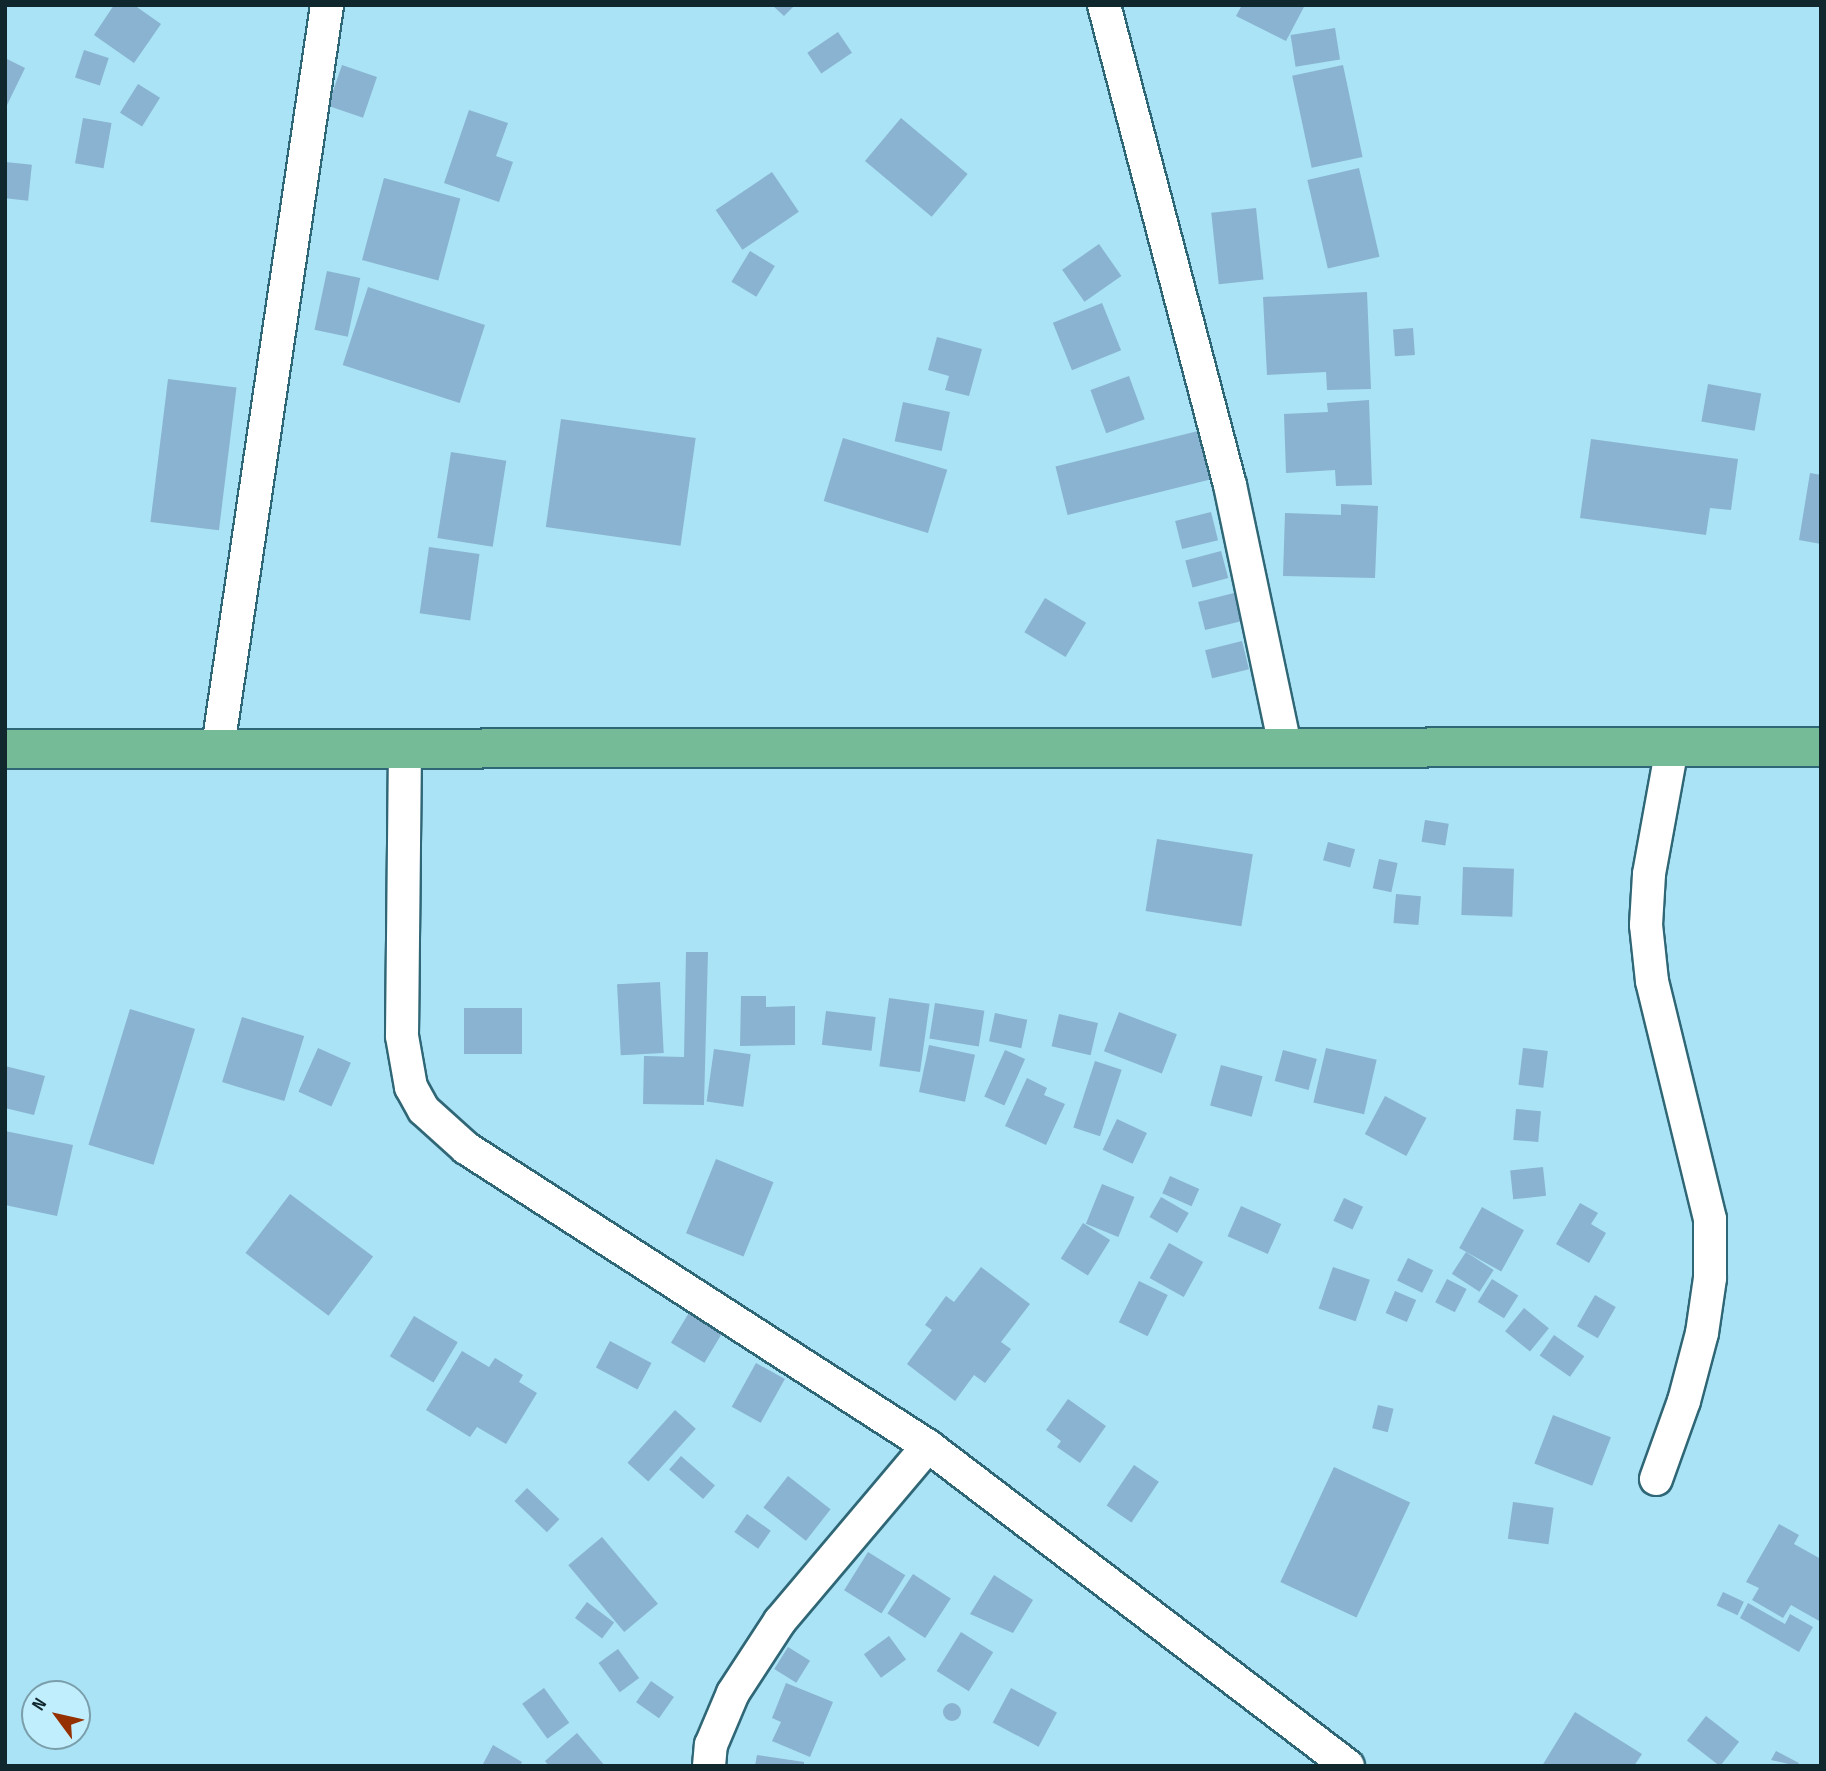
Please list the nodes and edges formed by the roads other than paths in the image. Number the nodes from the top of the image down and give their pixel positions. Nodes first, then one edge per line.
1 (327, 5) edge
2 (1104, 5) edge
3 (1285, 746) junction
4 (218, 747) junction
5 (1672, 747) junction
6 (1821, 747) edge
7 (405, 748) junction
8 (5, 749) edge
9 (928, 1447) junction
10 (1656, 1479) dead end
11 (709, 1766) edge
12 (1348, 1766) edge

1 - 4 street
2 - 3 street
3 - 5 highway
3 - 7 highway
4 - 7 highway
4 - 8 highway
5 - 6 highway
5 - 10 street
7 - 9 street
9 - 11 street
9 - 12 street

